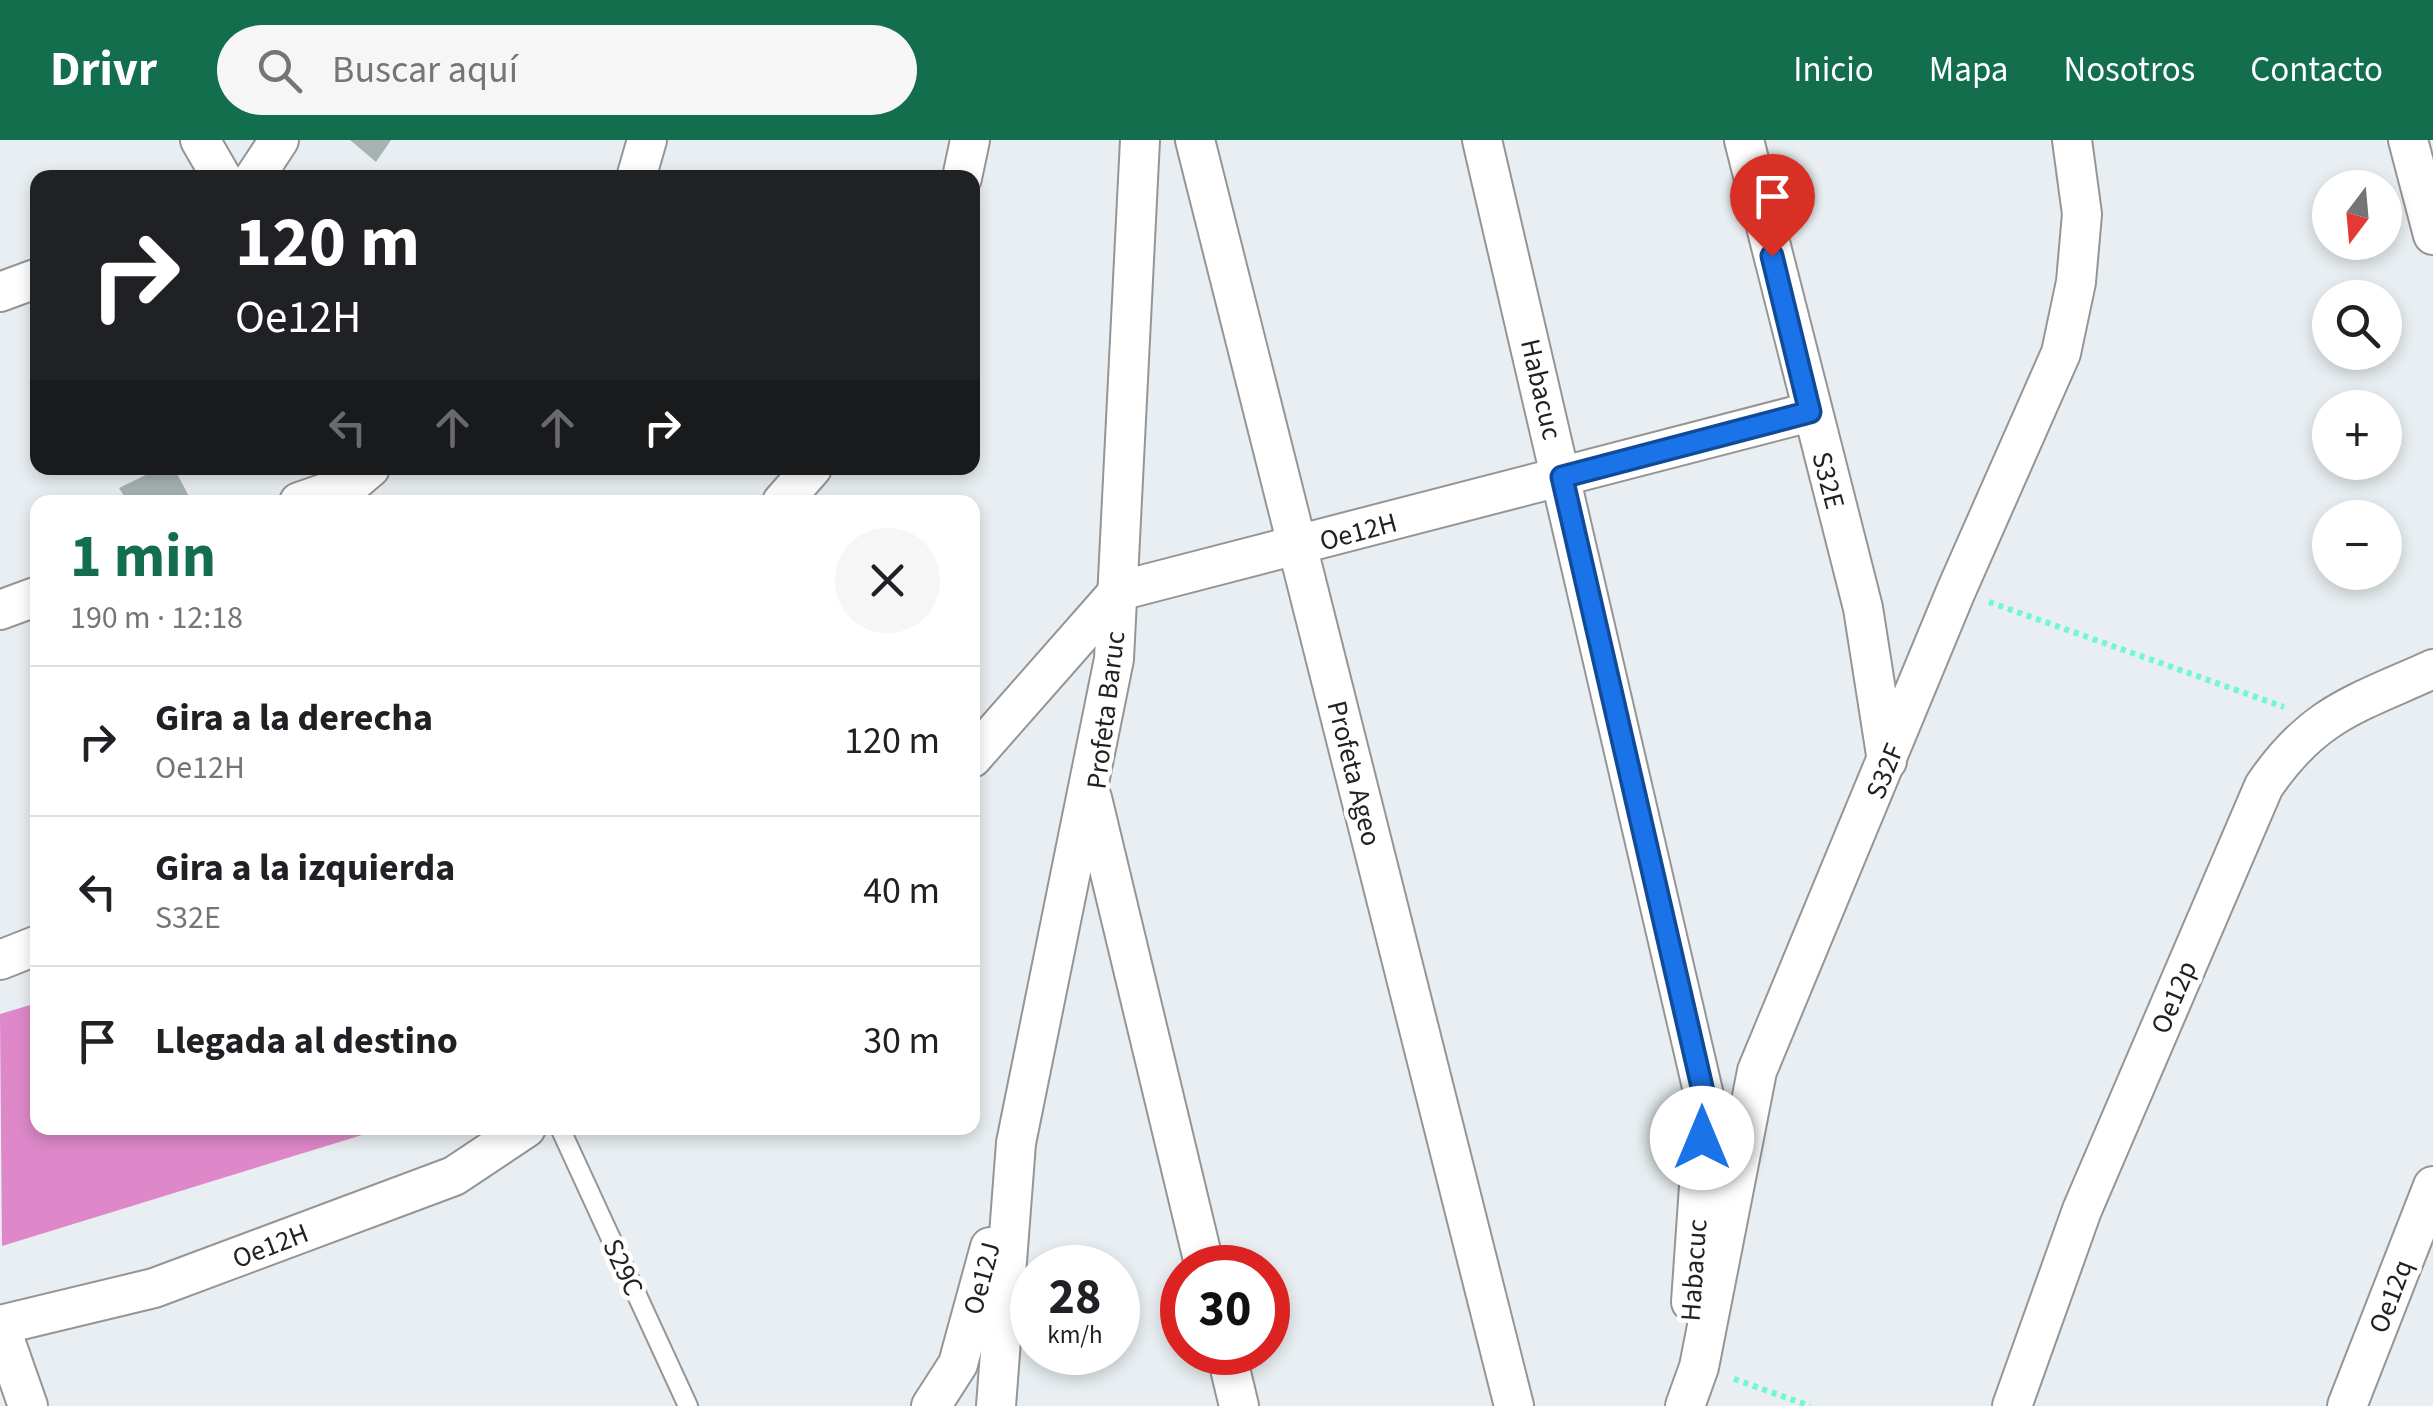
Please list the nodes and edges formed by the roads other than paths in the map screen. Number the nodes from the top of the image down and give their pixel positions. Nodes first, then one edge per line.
1 (200, 140) edge
2 (279, 140) edge
3 (647, 140) edge
4 (970, 140) edge
5 (1140, 140) edge
6 (1196, 140) edge
7 (1482, 140) edge
8 (1744, 140) edge
9 (2072, 140) edge
10 (2408, 140) edge
11 (217, 170) edge
12 (259, 170) edge
13 (638, 170) edge
14 (964, 170) edge
15 (2433, 235) edge
16 (30, 281) edge
17 (0, 292) edge
18 (1810, 412) junction
19 (806, 475) edge
20 (1562, 477) junction
21 (356, 480) edge
22 (316, 495) edge
23 (788, 495) edge
24 (1296, 548) junction
25 (1118, 591) junction
26 (30, 599) edge
27 (0, 610) edge
28 (2433, 669) edge
29 (980, 749) edge
30 (1888, 764) junction
31 (1090, 787) junction
32 (30, 948) edge
33 (0, 960) edge
34 (516, 1135) edge
35 (563, 1135) edge
36 (1016, 1143) junction
37 (2433, 1186) edge
38 (1200, 1245) edge
39 (0, 1325) edge
40 (1231, 1375) edge
41 (28, 1406) edge
42 (688, 1406) edge
43 (931, 1406) edge
44 (996, 1406) edge
45 (1238, 1406) edge
46 (1514, 1406) edge
47 (1685, 1406) edge
48 (2012, 1406) edge
49 (2347, 1406) edge

1 - 11 street
2 - 12 street
3 - 13 street
4 - 14 street
5 - 25 street, Profeta Baruc
6 - 24 street, Profeta Ageo
7 - 20 street, Habacuc
8 - 18 street, S32E
9 - 30 street, S32F
10 - 15 street
16 - 17 street
18 - 20 street, Oe12H
18 - 30 street, S32E
19 - 23 street
20 - 24 street, Oe12H
20 - 47 street, Habacuc
21 - 22 street
24 - 25 street, Oe12H
24 - 46 street, Profeta Ageo
25 - 29 street
25 - 31 street, Profeta Baruc
26 - 27 street
28 - 48 street, Oe12p
30 - 47 street, S32F
31 - 36 street
31 - 38 street, Profeta Baruc
32 - 33 street
34 - 39 street, Oe12H
35 - 42 lane, S29C
36 - 43 street, Oe12J
36 - 44 street
37 - 49 street, Oe12q
39 - 41 street
40 - 45 street

